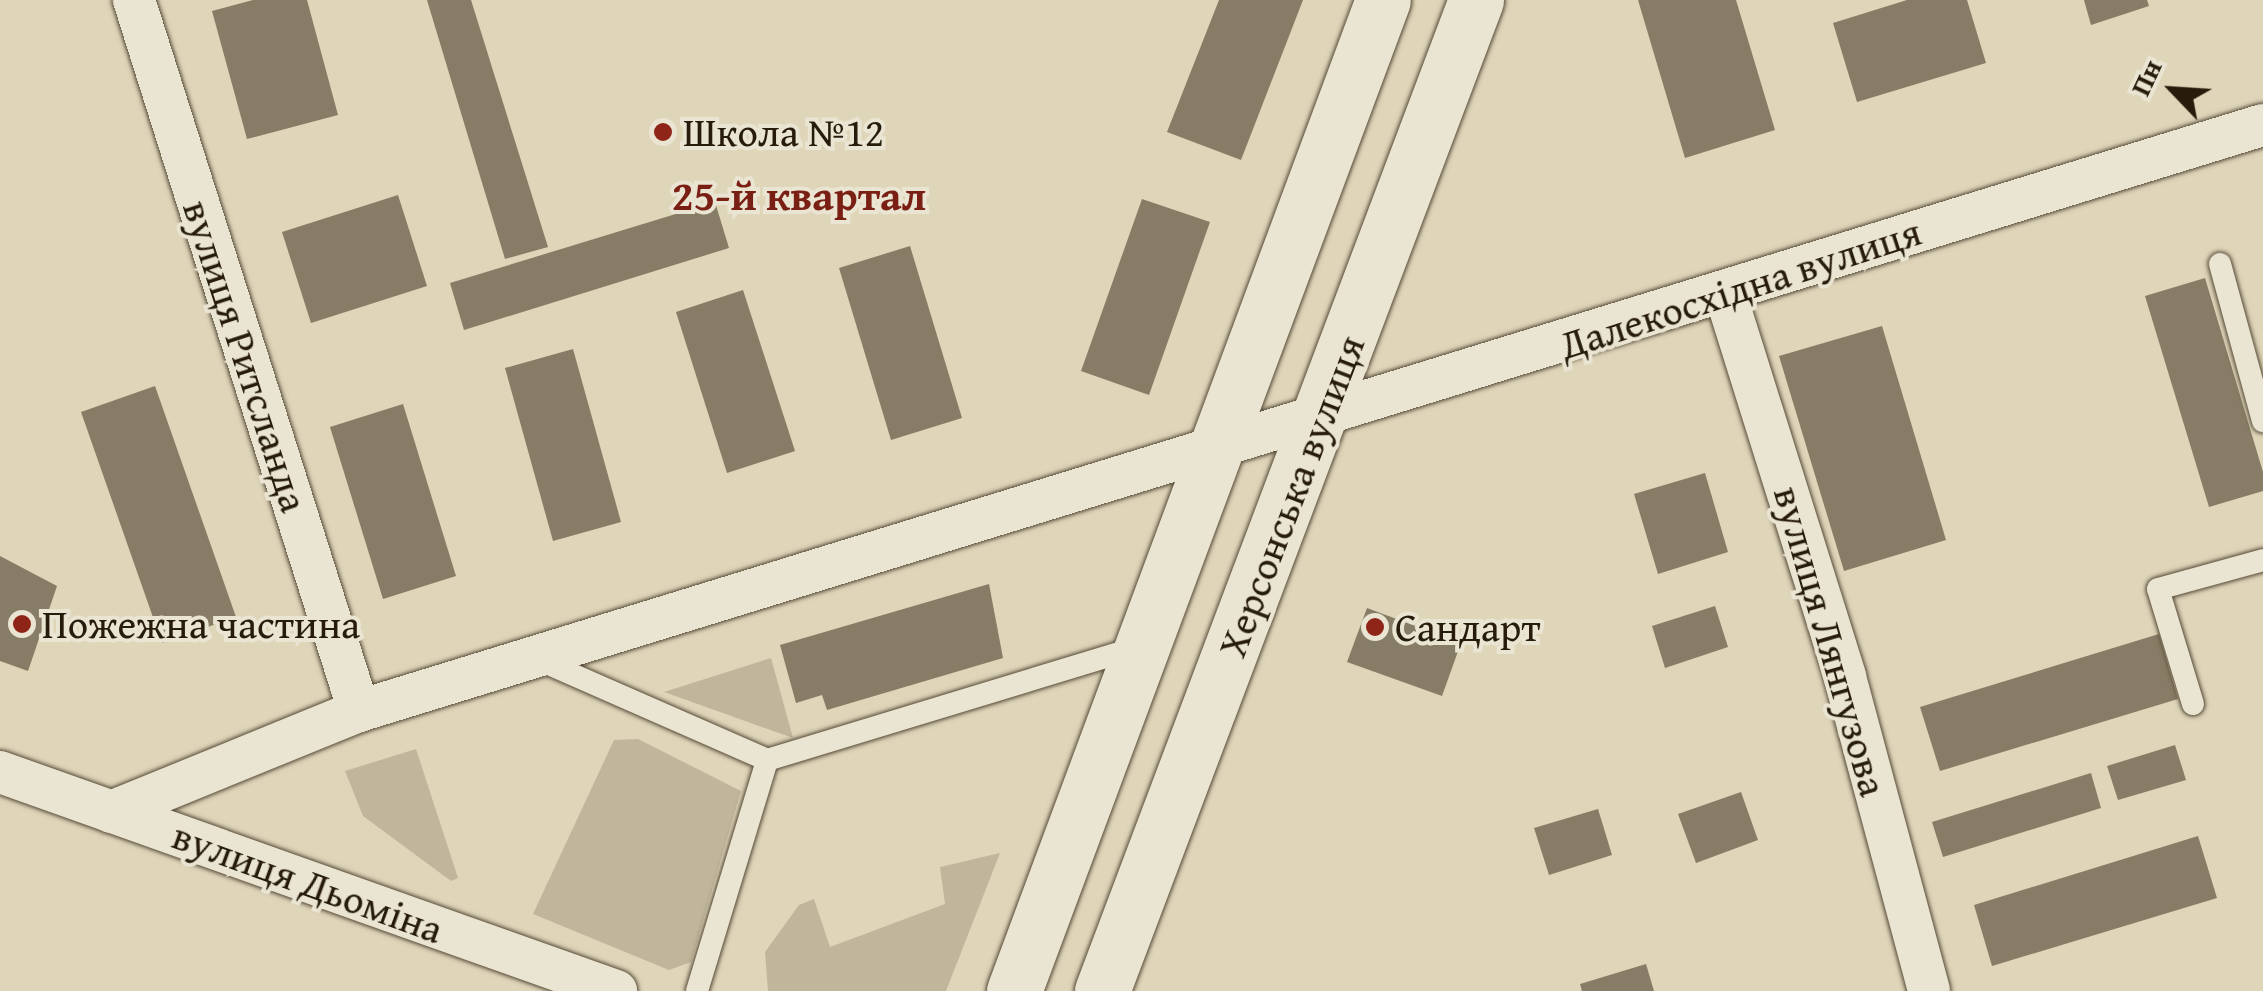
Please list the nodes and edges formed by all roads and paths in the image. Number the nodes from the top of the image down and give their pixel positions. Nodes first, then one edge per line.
1 (134, 0) edge
2 (1382, 0) edge
3 (1476, 0) edge
4 (2263, 125) edge
5 (2220, 264) dead end
6 (1725, 293) junction
7 (1320, 421) junction
8 (2263, 421) edge
9 (1216, 450) junction
10 (2263, 560) edge
11 (1144, 645) junction
12 (535, 658) junction
13 (2193, 704) dead end
14 (359, 711) junction
15 (766, 760) junction
16 (0, 772) edge
17 (112, 812) junction
18 (616, 991) edge
19 (697, 991) edge
20 (1014, 991) edge
21 (1102, 991) edge
22 (1929, 991) edge

1 - 14 street, вулиця Ритсланда
2 - 9 street
3 - 7 street, Херсонська вулиця
4 - 6 street, Далекосхідна вулиця
5 - 8 lane
6 - 7 street, Далекосхідна вулиця
6 - 22 street, вулиця Лянгузова
7 - 9 street, Далекосхідна вулиця
7 - 21 street, Херсонська вулиця
9 - 11 street
9 - 12 street, Далекосхідна вулиця
10 - 13 lane
11 - 15 lane
11 - 20 street
12 - 14 street, Далекосхідна вулиця
12 - 15 lane
14 - 17 street, Далекосхідна вулиця
15 - 19 lane
16 - 17 street, вулиця Дьоміна
17 - 18 street, вулиця Дьоміна

